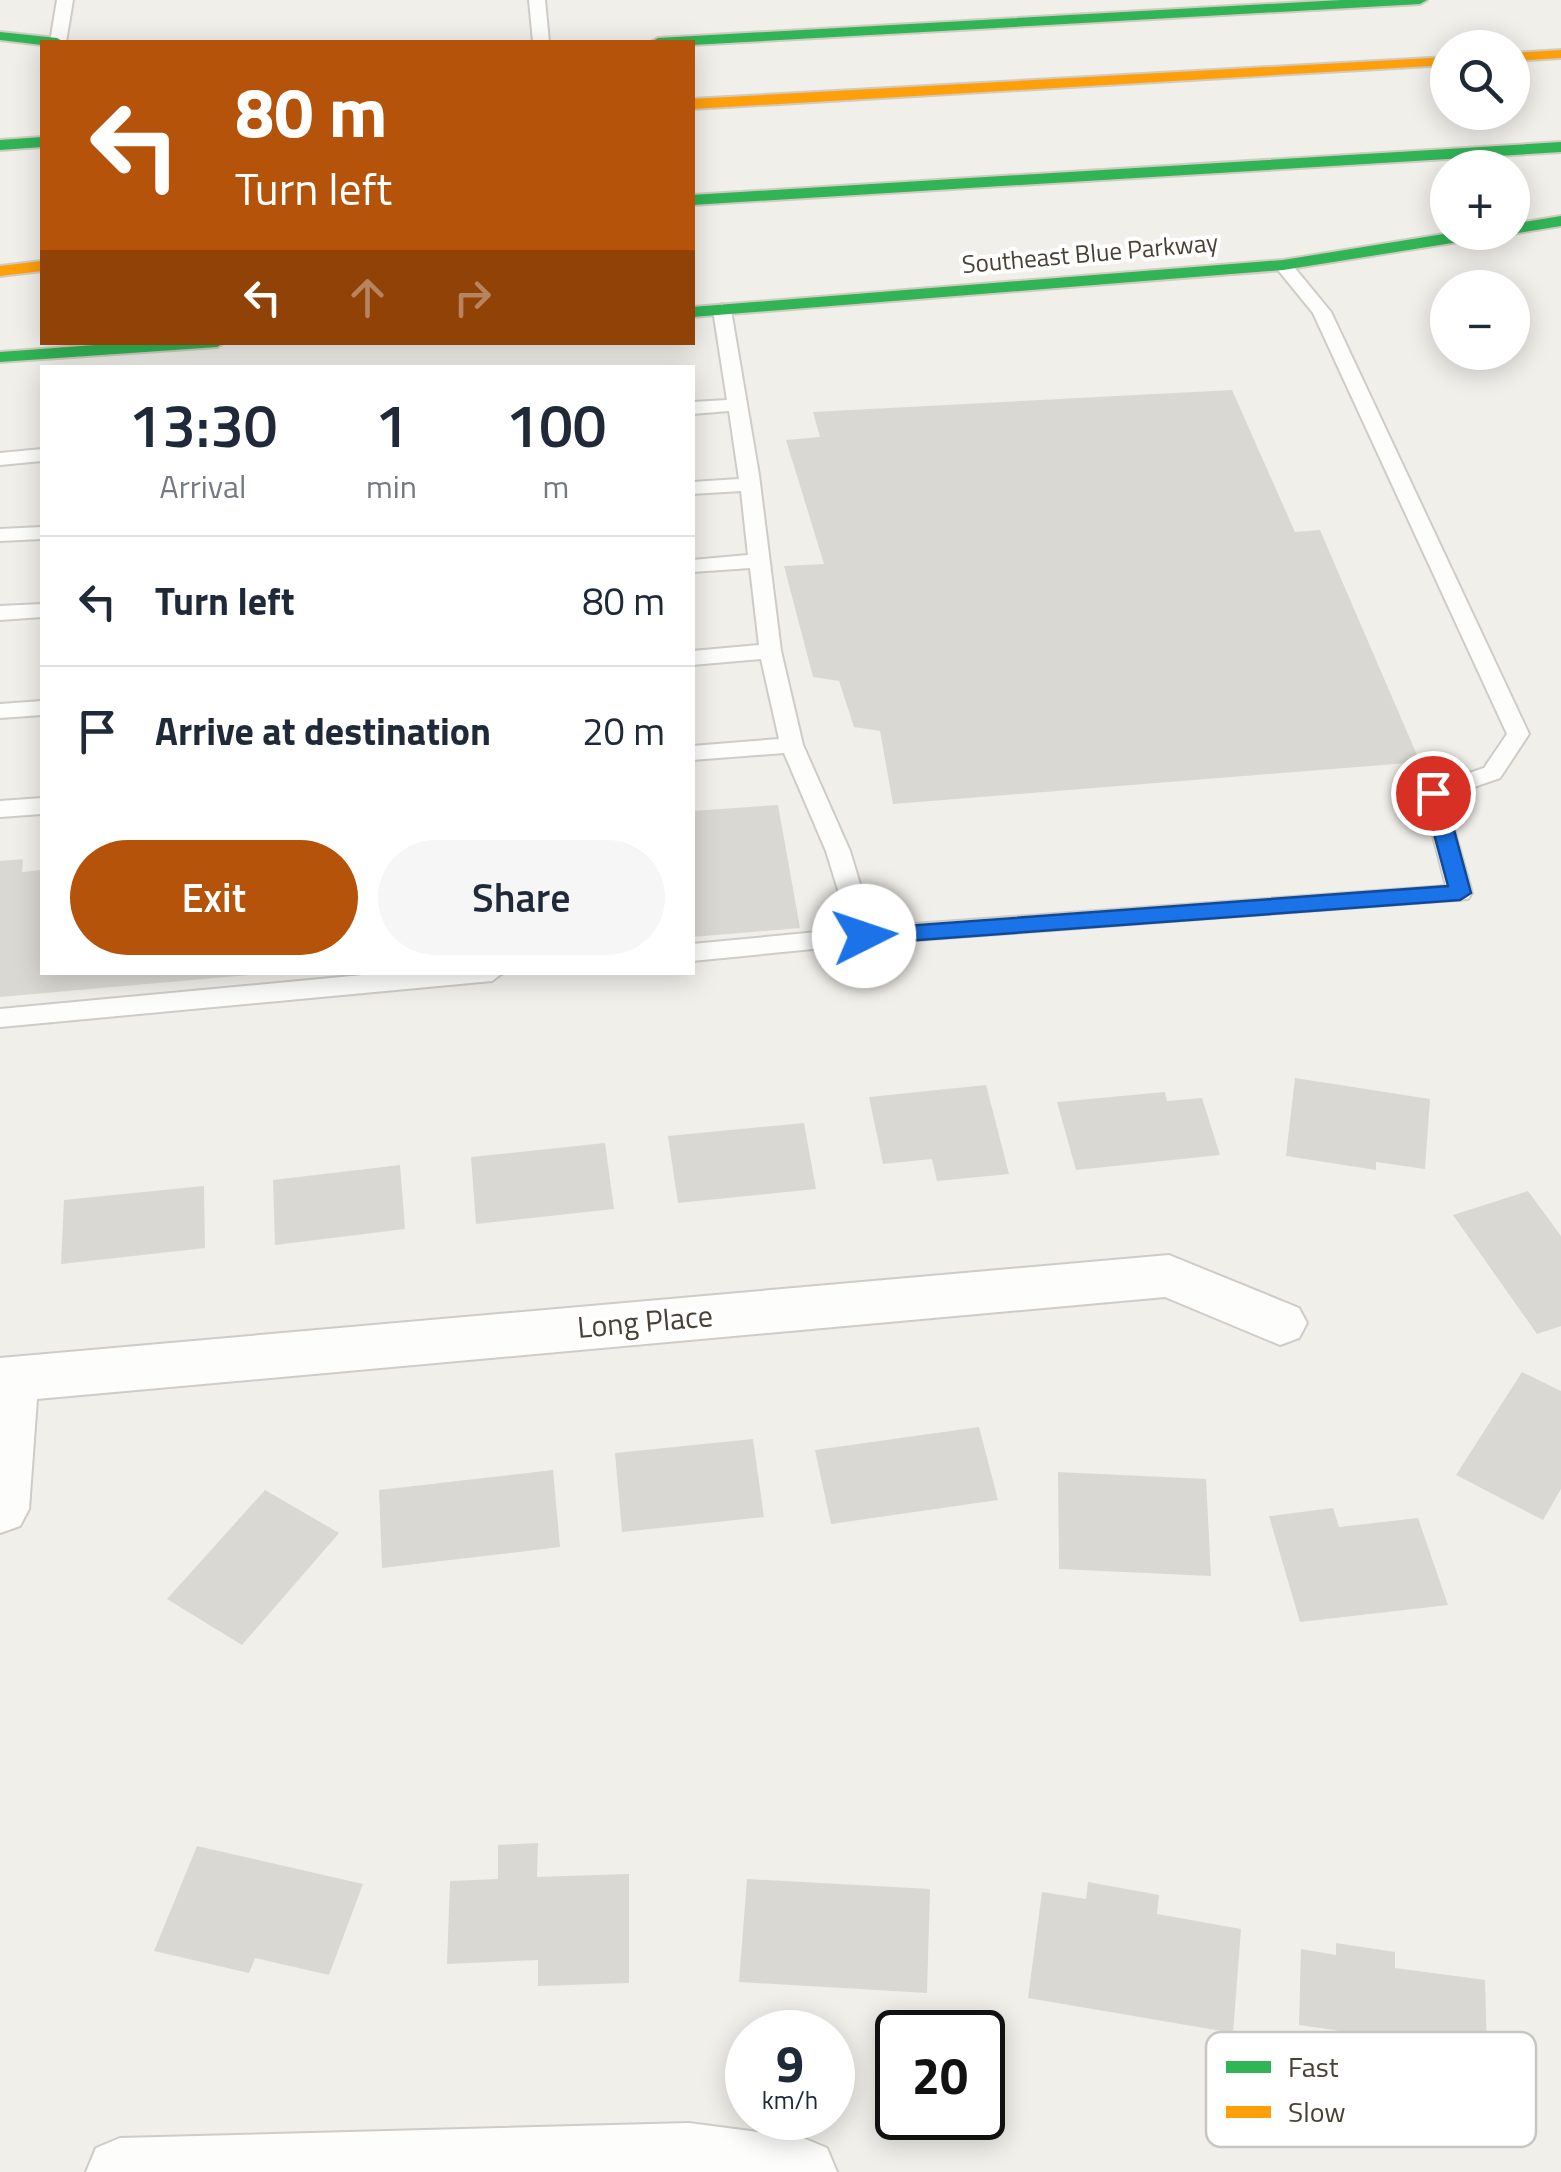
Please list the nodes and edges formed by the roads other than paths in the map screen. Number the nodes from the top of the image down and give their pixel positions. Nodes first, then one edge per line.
1 (65, 0) edge
2 (537, 0) edge
3 (1420, 0) edge
4 (0, 36) edge
5 (40, 40) edge
6 (57, 40) edge
7 (541, 40) edge
8 (694, 40) edge
9 (1561, 54) edge
10 (1530, 55) edge
11 (1430, 61) edge
12 (695, 91) edge
13 (909, 91) junction
14 (695, 104) edge
15 (40, 142) edge
16 (0, 145) edge
17 (1561, 147) edge
18 (695, 200) edge
19 (1561, 222) edge
20 (1530, 226) edge
21 (1430, 242) edge
22 (1283, 265) junction
23 (40, 266) edge
24 (0, 271) edge
25 (722, 310) junction
26 (695, 312) edge
27 (174, 345) edge
28 (0, 357) edge
29 (738, 405) junction
30 (695, 408) edge
31 (40, 456) edge
32 (0, 458) edge
33 (750, 484) junction
34 (695, 488) edge
35 (40, 532) edge
36 (0, 536) edge
37 (759, 561) junction
38 (695, 566) edge
39 (40, 610) edge
40 (0, 614) edge
41 (770, 651) junction
42 (695, 658) edge
43 (40, 708) edge
44 (0, 712) edge
45 (792, 746) junction
46 (695, 754) edge
47 (40, 806) edge
48 (0, 809) edge
49 (864, 936) junction
50 (695, 954) edge
51 (460, 975) edge
52 (0, 1018) edge
53 (1280, 1323) dead end
54 (5, 1379) edge
55 (0, 1509) edge
56 (646, 2165) edge
57 (120, 2172) edge
58 (802, 2172) edge

1 - 6 lane
2 - 7 lane
3 - 8 main road
4 - 5 main road
9 - 10 main road
11 - 13 main road
12 - 13 main road
13 - 14 main road
15 - 16 main road
17 - 18 main road
19 - 20 main road
21 - 22 main road, Southeast Blue Parkway
22 - 25 main road, Southeast Blue Parkway
22 - 49 lane
23 - 24 main road
25 - 26 main road, Southeast Blue Parkway
25 - 29 lane
27 - 28 main road
29 - 30 lane
29 - 33 lane
31 - 32 lane
33 - 34 lane
33 - 37 lane
35 - 36 lane
37 - 38 lane
37 - 41 lane
39 - 40 lane
41 - 42 lane
41 - 45 lane
43 - 44 lane
45 - 46 lane
45 - 49 lane
47 - 48 lane
49 - 50 lane
51 - 52 lane
53 - 54 street, Long Place
54 - 55 street
56 - 57 street
56 - 58 street

